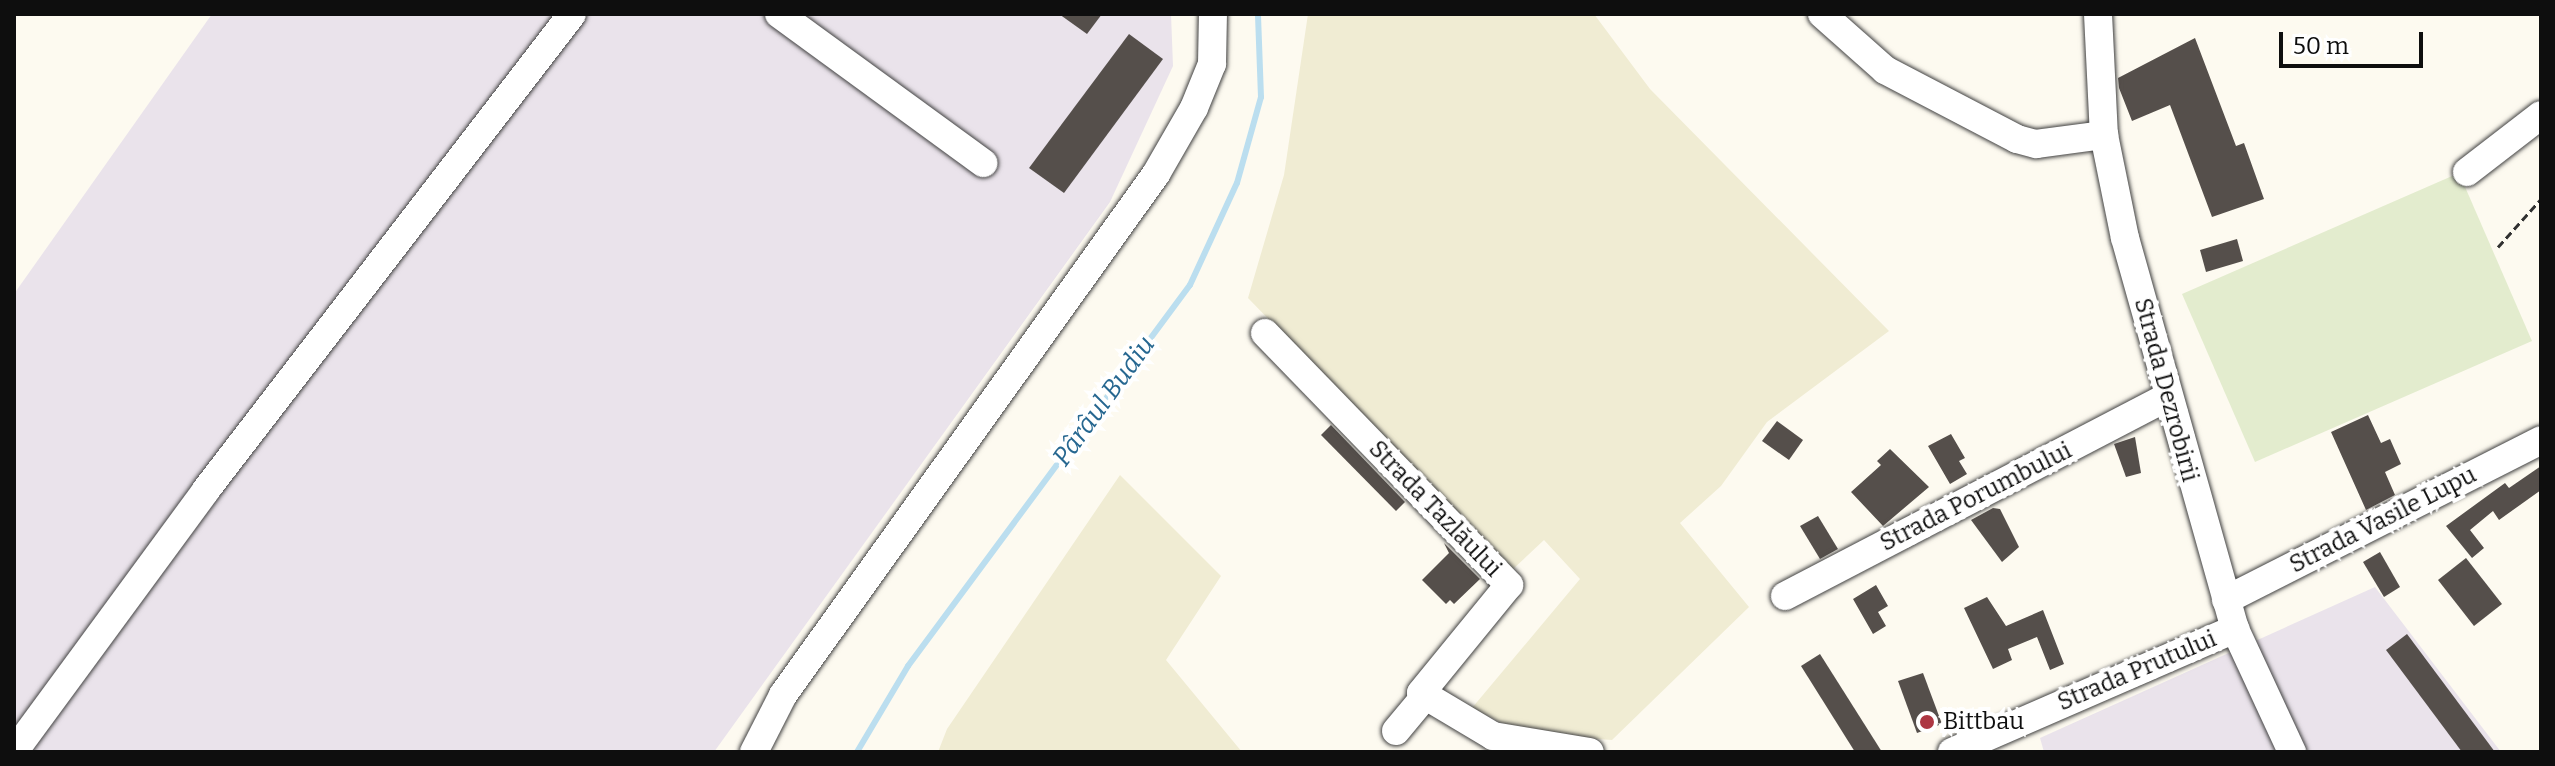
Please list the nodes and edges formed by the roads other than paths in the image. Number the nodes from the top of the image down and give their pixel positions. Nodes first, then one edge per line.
1 (572, 14) edge
2 (779, 14) edge
3 (1213, 14) edge
4 (1822, 14) edge
5 (2098, 14) edge
6 (2541, 115) edge
7 (2104, 135) junction
8 (983, 163) dead end
9 (2467, 172) dead end
10 (1265, 333) dead end
11 (2167, 397) junction
12 (2541, 440) edge
13 (1785, 596) dead end
14 (2226, 600) junction
15 (2235, 629) junction
16 (1424, 694) junction
17 (1396, 731) dead end
18 (21, 746) edge
19 (754, 752) edge
20 (1590, 752) edge
21 (1952, 752) edge
22 (2292, 752) edge

1 - 18 street
2 - 8 street
3 - 19 street
4 - 7 street
5 - 7 street, Strada Dezrobirii
6 - 9 street
7 - 11 street, Strada Dezrobirii
10 - 16 street, Strada Tazlăului
11 - 13 street, Strada Porumbului
11 - 14 street, Strada Dezrobirii
12 - 14 street, Strada Vasile Lupu
14 - 15 street, Strada Dezrobirii
15 - 21 street, Strada Prutului
15 - 22 street, Strada Dezrobirii
16 - 17 street
16 - 20 street

